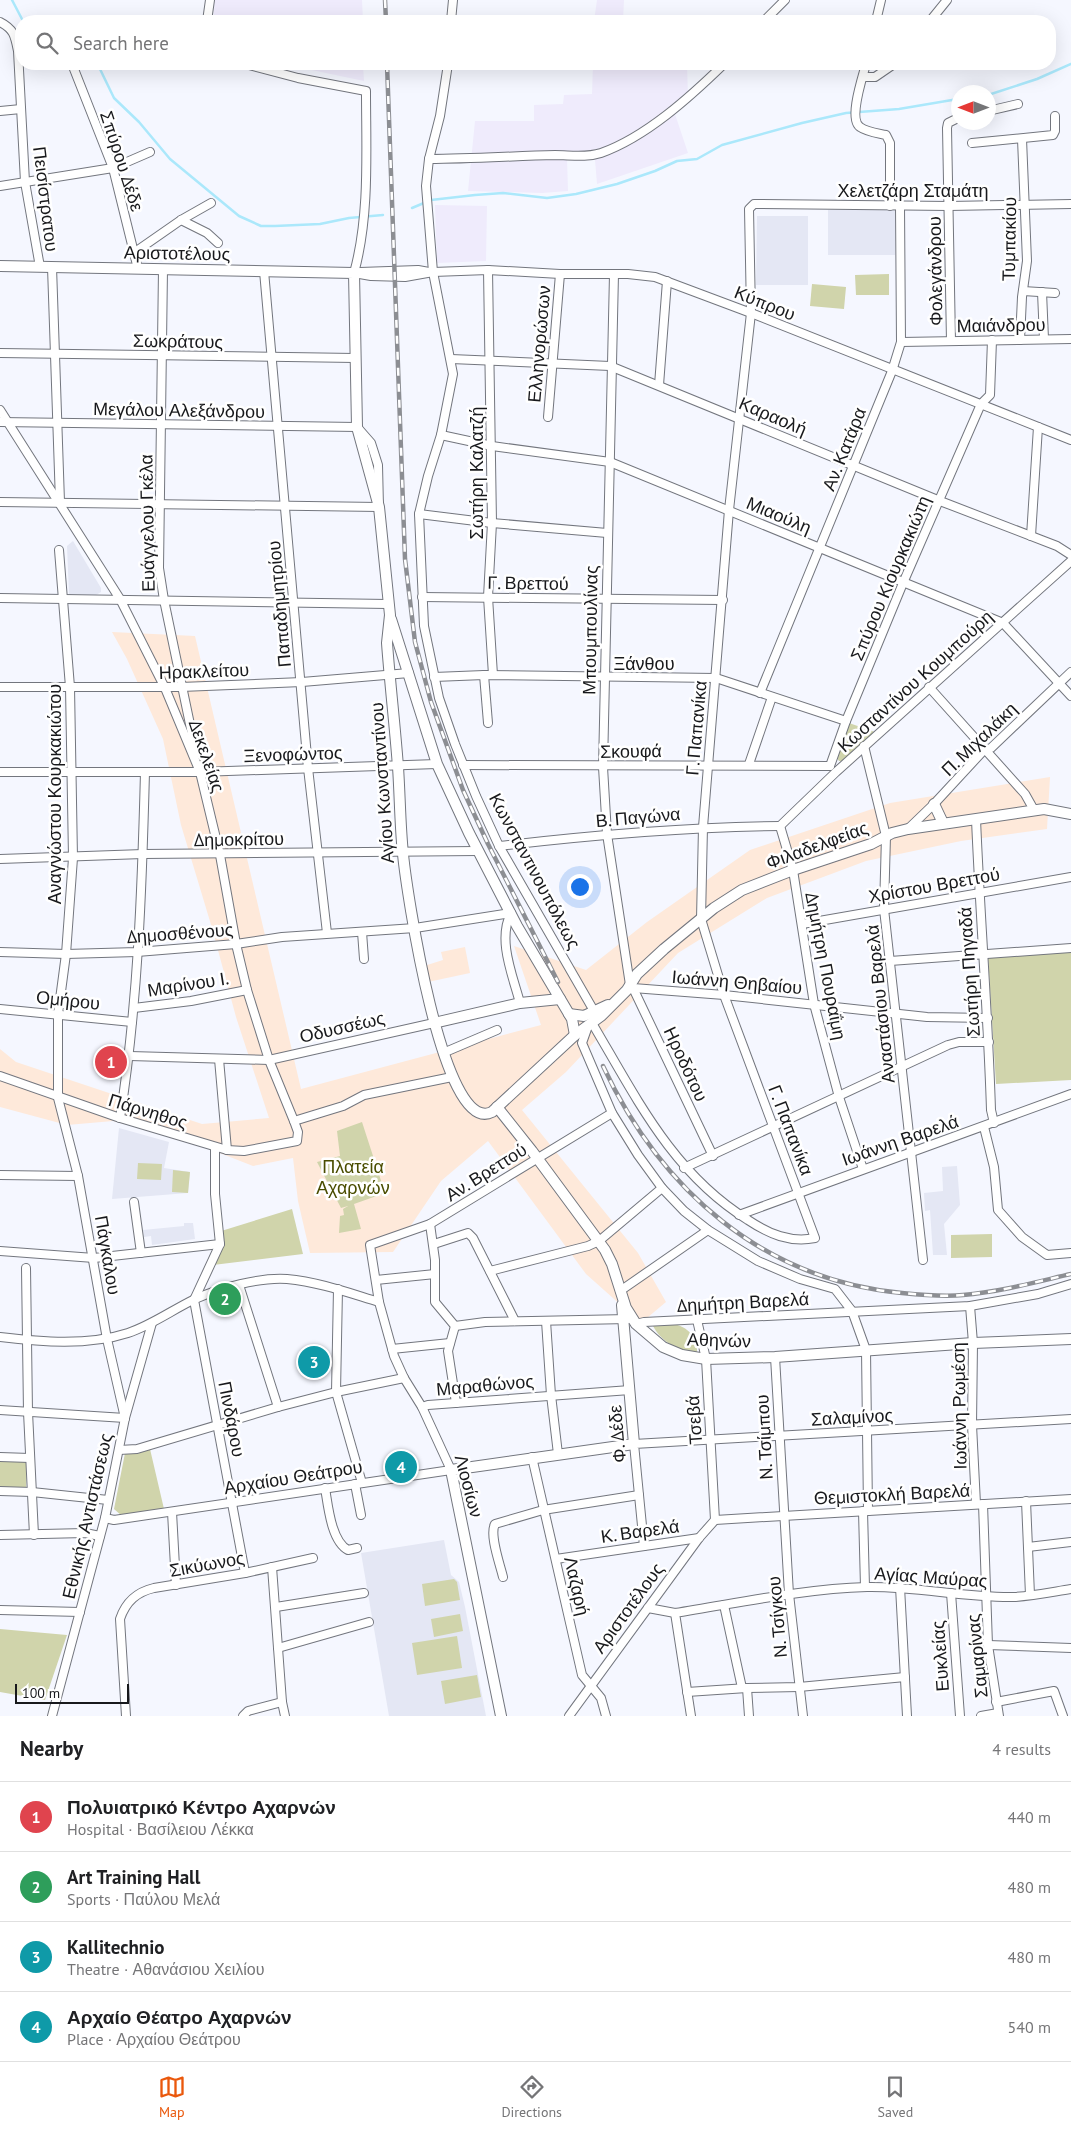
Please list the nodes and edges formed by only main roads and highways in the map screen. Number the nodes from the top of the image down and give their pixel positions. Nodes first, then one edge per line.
1 (0, 266) edge
2 (354, 273) joint
3 (389, 609) junction
4 (934, 804) road end
5 (1071, 814) edge
6 (943, 823) junction
7 (560, 998) junction
8 (616, 1001) junction
9 (569, 1014) junction
10 (434, 1022) junction
11 (575, 1034) junction
12 (497, 1107) junction
13 (631, 1321) junction
14 (644, 1333) junction
15 (626, 1338) junction
16 (1071, 1339) edge
17 (634, 1444) joint
18 (451, 1470) joint
19 (501, 1716) edge

1 - 2 main road, Αριστοτέλους
2 - 3 main road, Αγίου Κωνσταντίνου
3 - 7 main road
3 - 10 main road, Αγίου Κωνσταντίνου
4 - 6 main road
5 - 6 main road, Φιλαδελφείας
6 - 8 main road, Φιλαδελφείας
7 - 9 main road
7 - 10 main road, Οδυσσέως
8 - 9 main road, Φιλαδελφείας
8 - 11 main road, Φιλαδελφείας
9 - 11 main road
10 - 12 main road, Αγίου Κωνσταντίνου
11 - 12 main road, Φιλαδελφείας
12 - 13 main road
13 - 14 main road, Αθηνών
13 - 15 main road
14 - 15 main road
14 - 16 main road, Αθηνών
15 - 17 main road, Φ. Δέδε
17 - 18 main road, Αρχαίου Θεάτρου
18 - 19 main road, Λιοσίων

